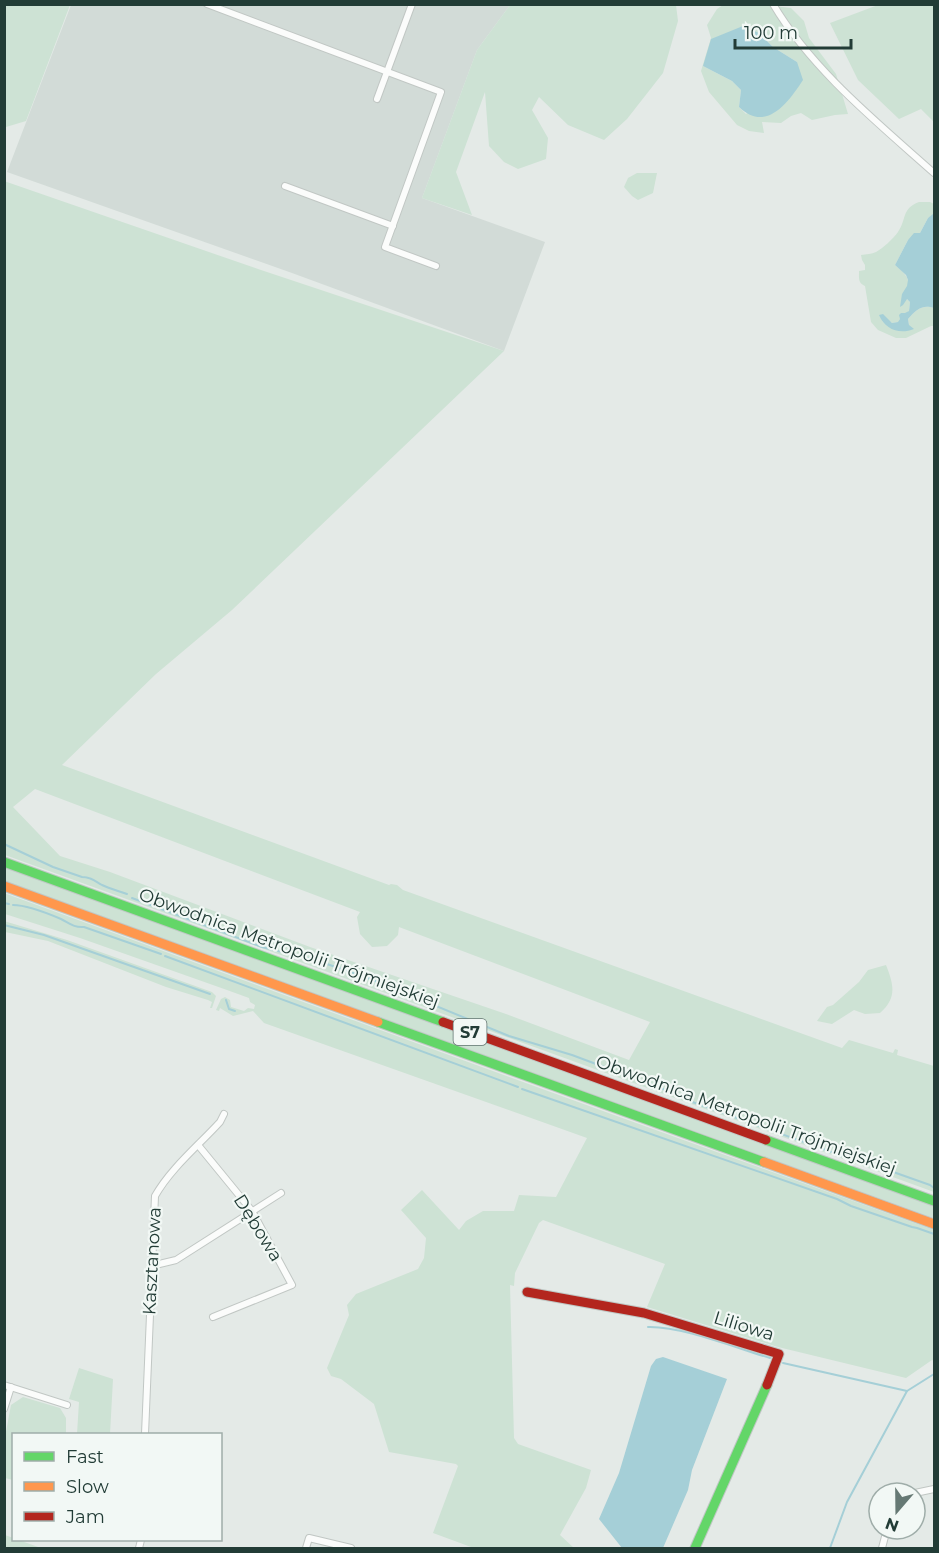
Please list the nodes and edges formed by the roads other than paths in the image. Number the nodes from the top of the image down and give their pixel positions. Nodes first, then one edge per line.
1 (207, 4) edge
2 (412, 4) edge
3 (773, 4) edge
4 (387, 72) junction
5 (377, 99) dead end
6 (934, 173) edge
7 (285, 186) dead end
8 (393, 226) junction
9 (436, 266) dead end
10 (4, 862) edge
11 (4, 886) edge
12 (224, 1114) dead end
13 (198, 1145) junction
14 (281, 1193) dead end
15 (934, 1201) edge
16 (252, 1211) junction
17 (934, 1224) edge
18 (152, 1266) junction
19 (527, 1292) dead end
20 (213, 1317) dead end
21 (8, 1386) edge
22 (67, 1405) dead end
23 (4, 1409) edge
24 (145, 1433) edge
25 (306, 1548) edge
26 (351, 1548) edge
27 (695, 1548) edge

1 - 4 street
2 - 4 street
3 - 6 street
4 - 5 street
4 - 8 street
7 - 8 street
8 - 9 street
10 - 15 main road, Obwodnica Metropolii Trójmiejskiej / S7
11 - 17 main road, Obwodnica Metropolii Trójmiejskiej / S7
12 - 13 street, Kasztanowa
13 - 16 street, Dębowa
13 - 18 street, Kasztanowa
14 - 16 street
16 - 18 street
16 - 20 street, Dębowa
18 - 24 street, Kasztanowa
19 - 27 main road, Liliowa
21 - 22 street
21 - 23 street
25 - 26 street

